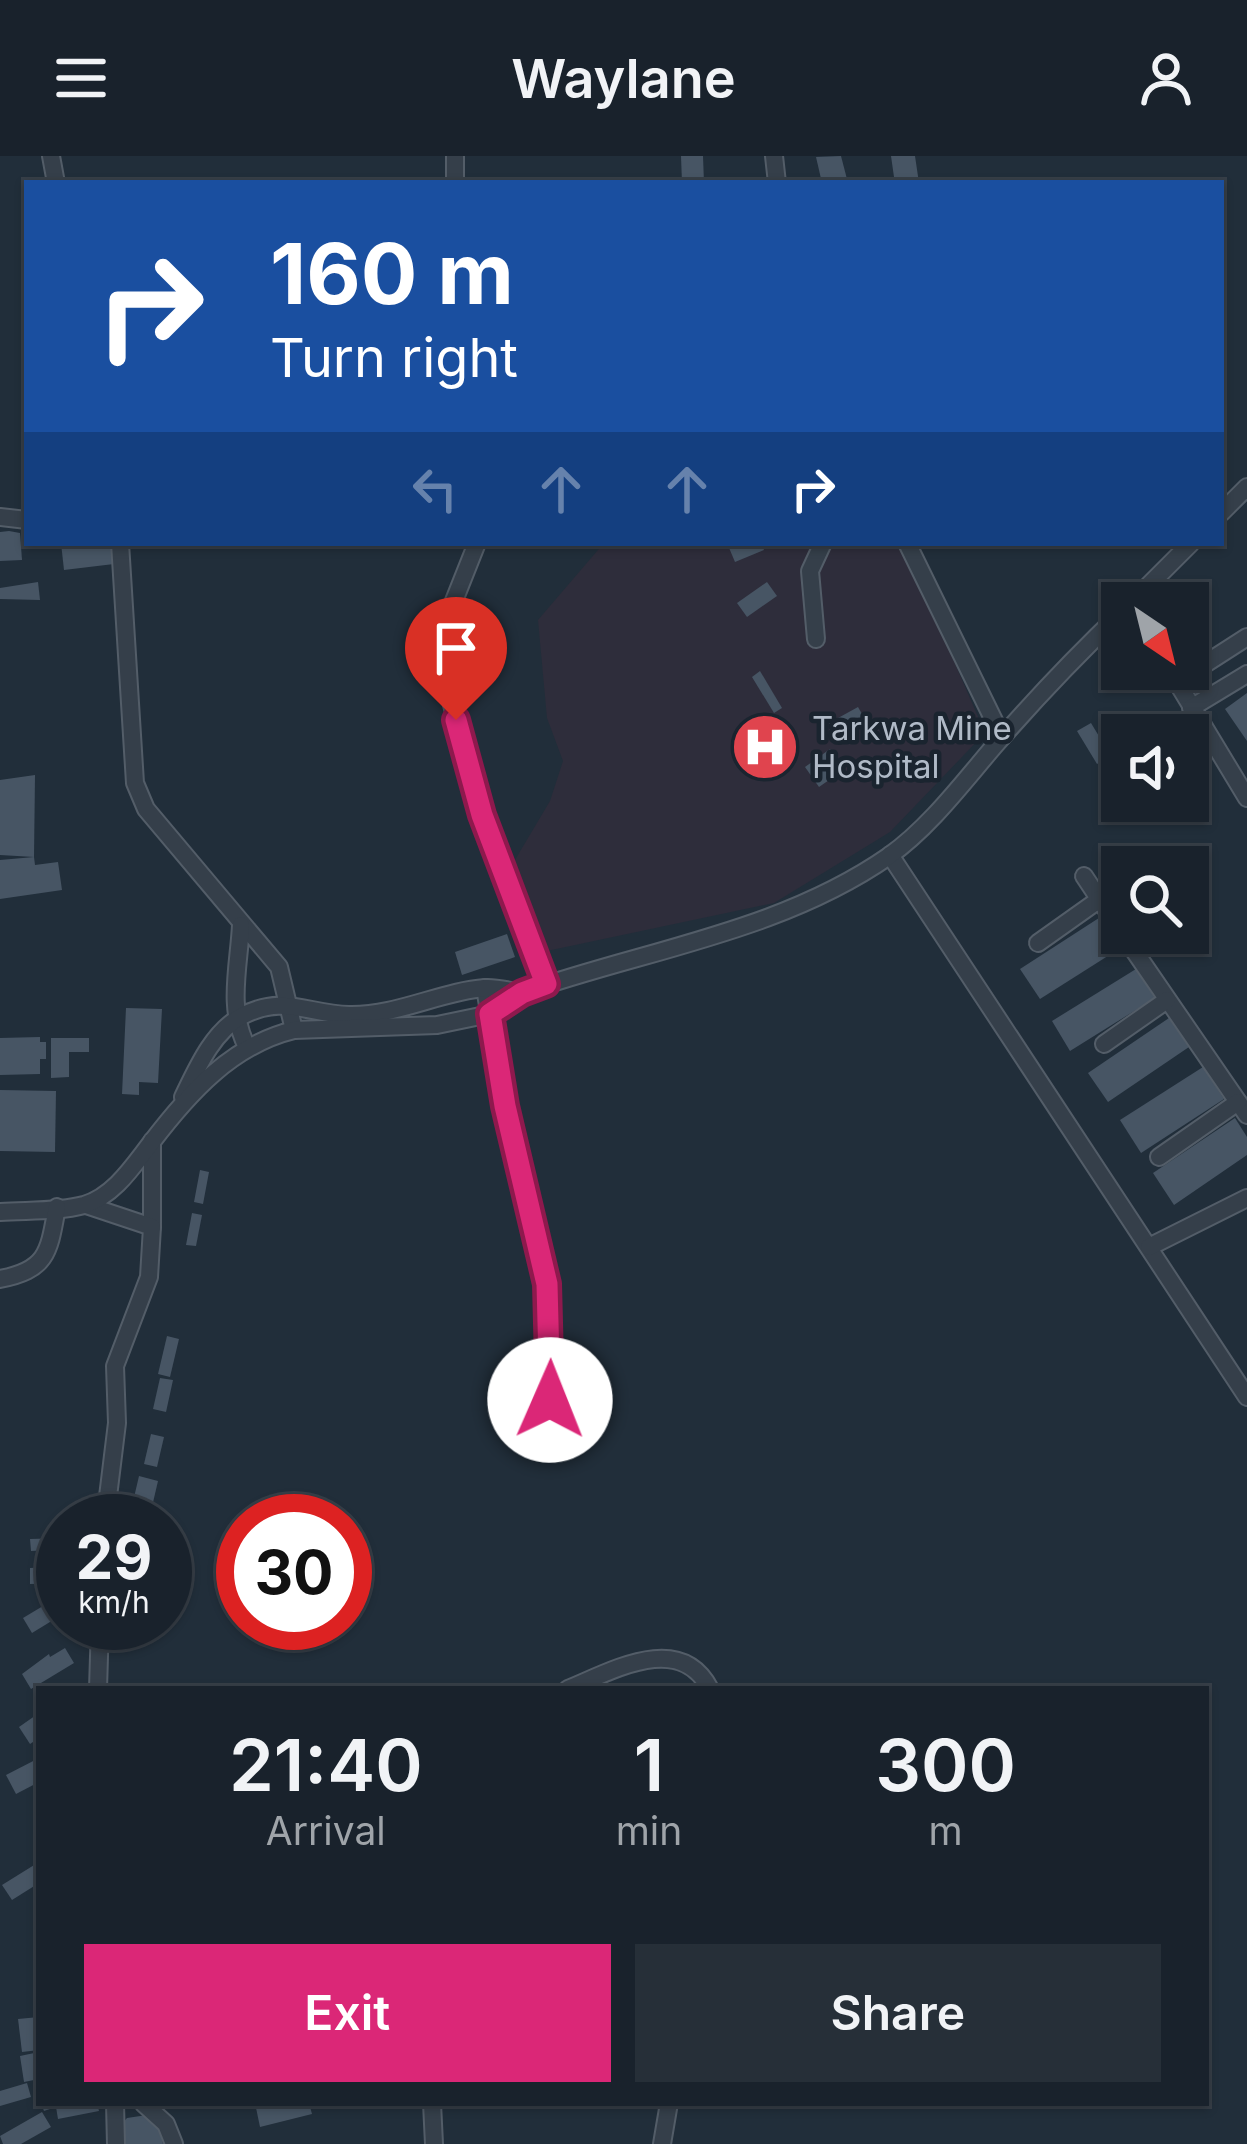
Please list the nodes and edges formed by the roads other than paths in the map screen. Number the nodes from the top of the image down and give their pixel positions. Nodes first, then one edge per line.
1 (1247, 487) edge
2 (1224, 510) edge
3 (120, 546) edge
4 (476, 546) edge
5 (823, 546) edge
6 (909, 546) edge
7 (1188, 546) edge
8 (1152, 582) edge
9 (1101, 633) edge
10 (1247, 638) edge
11 (816, 639) dead end
12 (1209, 658) edge
13 (1247, 674) edge
14 (1181, 690) edge
15 (1191, 709) junction
16 (1002, 736) junction
17 (1247, 798) edge
18 (890, 855) junction
19 (1084, 876) dead end
20 (1100, 899) joint
21 (241, 925) junction
22 (1038, 943) dead end
23 (1136, 954) edge
24 (546, 984) junction
25 (485, 988) junction
26 (522, 993) junction
27 (1168, 1000) junction
28 (290, 1004) junction
29 (490, 1014) junction
30 (236, 1019) junction
31 (388, 1019) junction
32 (294, 1030) junction
33 (1104, 1044) dead end
34 (247, 1047) junction
35 (1243, 1108) edge
36 (176, 1113) junction
37 (152, 1141) junction
38 (1159, 1157) dead end
39 (1247, 1198) edge
40 (86, 1205) junction
41 (57, 1208) junction
42 (0, 1212) edge
43 (152, 1227) junction
44 (1149, 1247) junction
45 (0, 1279) edge
46 (1247, 1397) edge
47 (549, 1449) dead end
48 (108, 1494) edge
49 (99, 1650) edge
50 (98, 1686) edge
51 (576, 1686) edge
52 (708, 1686) edge
53 (115, 2106) edge
54 (146, 2106) edge
55 (432, 2106) edge
56 (668, 2106) edge
57 (116, 2144) edge
58 (174, 2144) edge
59 (434, 2144) edge
60 (662, 2144) edge

1 - 2 street
3 - 21 street
4 - 24 street
5 - 11 street
6 - 16 street
7 - 8 street
9 - 16 street
10 - 12 street
13 - 15 street
14 - 15 street
15 - 17 street
16 - 18 street
18 - 24 street
18 - 44 street
19 - 20 street
20 - 22 street
21 - 28 street
21 - 30 street
23 - 27 street
24 - 26 street
25 - 26 street
25 - 29 street
25 - 31 street
26 - 29 street
27 - 33 street
27 - 35 street
28 - 30 street
28 - 31 street
28 - 32 street
29 - 31 street
29 - 47 street
30 - 34 street
30 - 36 street
31 - 32 street
32 - 34 street
34 - 36 street
35 - 38 street
36 - 37 street
37 - 40 street
37 - 43 street
39 - 44 street
40 - 41 street
40 - 43 street
41 - 42 street
41 - 45 street
43 - 48 street
44 - 46 street
49 - 50 street
51 - 52 street
53 - 57 street
54 - 58 street
55 - 59 street
56 - 60 street

